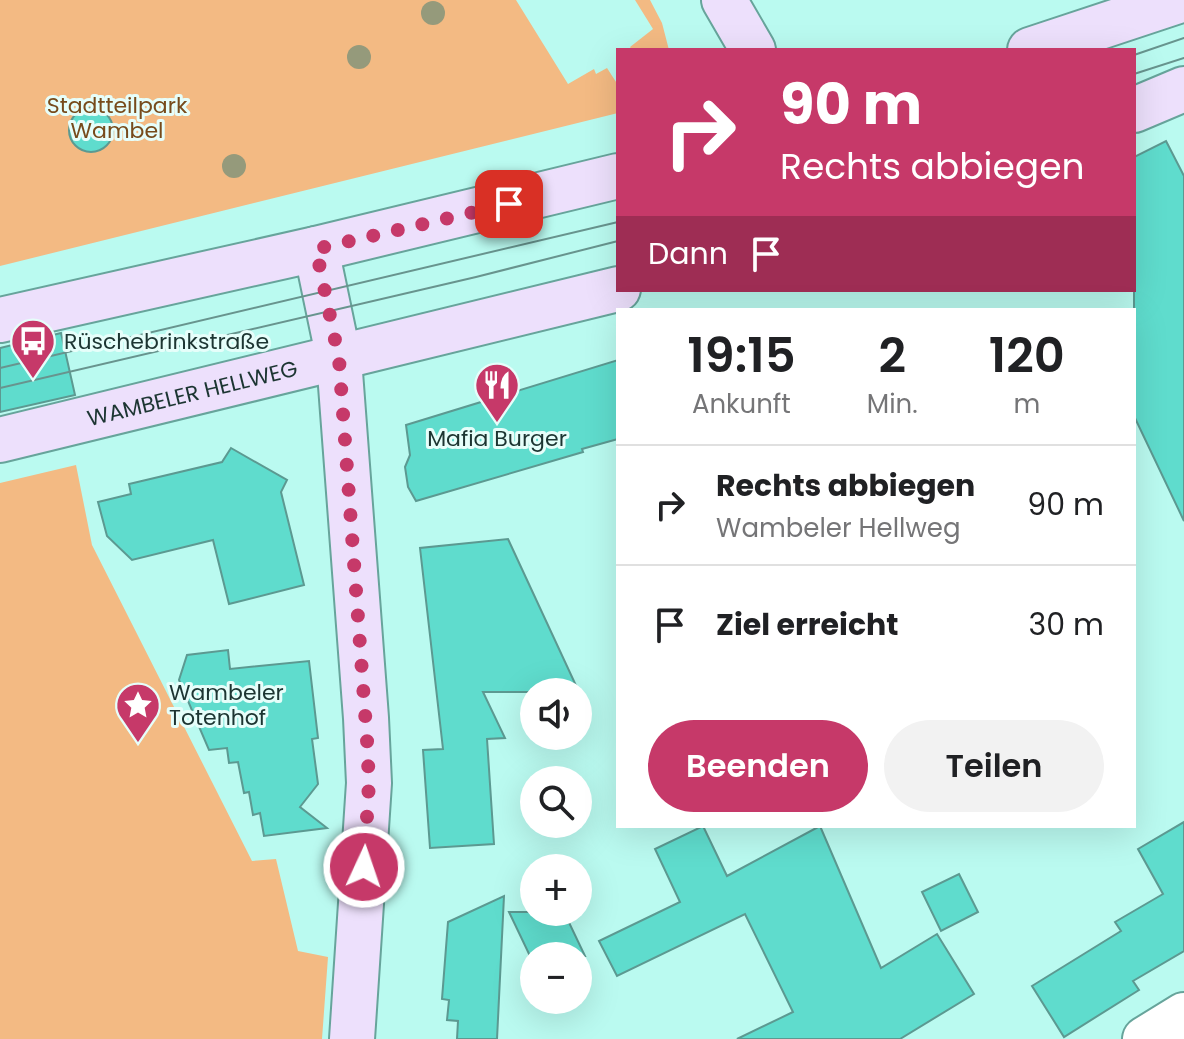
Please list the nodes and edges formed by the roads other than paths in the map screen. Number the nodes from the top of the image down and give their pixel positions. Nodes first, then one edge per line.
1 (724, 0) edge
2 (1181, 0) edge
3 (752, 48) edge
4 (1036, 48) edge
5 (1184, 89) edge
6 (1136, 109) edge
7 (616, 176) edge
8 (316, 249) junction
9 (616, 290) edge
10 (0, 320) edge
11 (339, 359) junction
12 (0, 440) edge
13 (1184, 1015) edge
14 (352, 1039) edge
15 (1145, 1039) edge

1 - 3 main road
2 - 4 main road
5 - 6 main road
7 - 8 main road
8 - 10 main road
8 - 11 main road
9 - 11 main road, WAMBELER HELLWEG
11 - 12 main road, WAMBELER HELLWEG
11 - 14 main road
13 - 15 street

